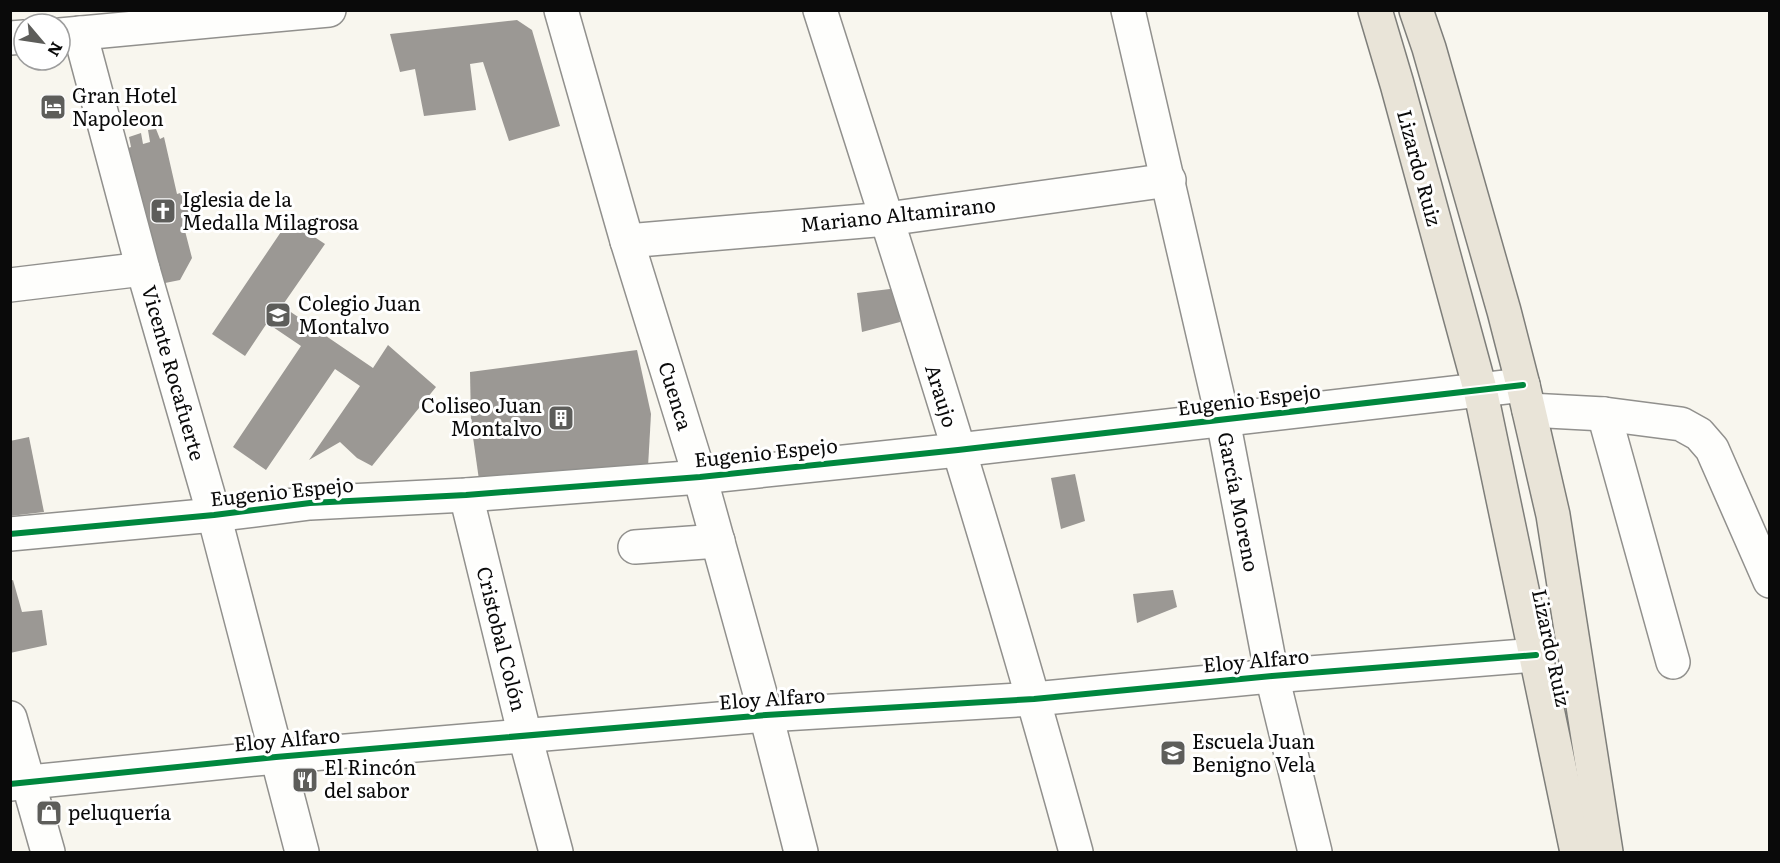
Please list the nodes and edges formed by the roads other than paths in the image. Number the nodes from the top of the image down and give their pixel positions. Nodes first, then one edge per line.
1 (329, 10) edge
2 (561, 10) edge
3 (820, 10) edge
4 (1128, 10) edge
5 (1375, 10) edge
6 (1416, 10) edge
7 (174, 18) edge
8 (72, 34) edge
9 (72, 40) edge
10 (1169, 180) junction
11 (887, 219) junction
12 (627, 241) junction
13 (143, 269) junction
14 (10, 285) edge
15 (1480, 389) junction
16 (1526, 397) junction
17 (1604, 414) junction
18 (1223, 420) junction
19 (958, 450) junction
20 (700, 477) junction
21 (466, 495) junction
22 (214, 515) junction
23 (10, 534) edge
24 (718, 541) junction
25 (635, 547) dead end
26 (1770, 581) edge
27 (1536, 655) junction
28 (1673, 662) dead end
29 (1272, 676) junction
30 (1034, 699) junction
31 (766, 715) junction
32 (10, 718) edge
33 (525, 736) junction
34 (276, 757) junction
35 (19, 783) edge
36 (48, 852) edge
37 (302, 852) edge
38 (556, 852) edge
39 (801, 852) edge
40 (1076, 852) edge
41 (1315, 852) edge
42 (1577, 852) edge
43 (1606, 852) edge

1 - 7 street
2 - 12 street, Cuenca
3 - 11 street, Araujo
4 - 10 street, García Moreno
5 - 15 main road, Lizardo Ruiz
6 - 16 main road, Lizardo Ruiz
7 - 8 street
9 - 13 street, Vicente Rocafuerte
10 - 11 street, Mariano Altamirano
10 - 18 street, García Moreno
11 - 12 street, Mariano Altamirano
11 - 19 street, Araujo
12 - 20 street, Cuenca
13 - 14 street
13 - 22 street, Vicente Rocafuerte
15 - 16 street, Eugenio Espejo
15 - 18 street, Eugenio Espejo
15 - 27 main road, Lizardo Ruiz
16 - 17 street, Eugenio Espejo
16 - 43 main road, Lizardo Ruiz
17 - 26 street, Eugenio Espejo
17 - 28 street
18 - 19 street, Eugenio Espejo
18 - 29 street, García Moreno
19 - 20 street, Eugenio Espejo
19 - 30 street, Araujo
20 - 21 street, Eugenio Espejo
20 - 24 street, Cuenca
21 - 22 street, Eugenio Espejo
21 - 33 street, Cristobal Colón
22 - 23 street, Eugenio Espejo
22 - 34 street, Vicente Rocafuerte
24 - 25 street
24 - 31 street, Cuenca
27 - 29 street, Eloy Alfaro
27 - 42 main road, Lizardo Ruiz
29 - 30 street, Eloy Alfaro
29 - 41 street, García Moreno
30 - 31 street, Eloy Alfaro
30 - 40 street, Araujo
31 - 33 street, Eloy Alfaro
31 - 39 street, Cuenca
32 - 35 street
33 - 34 street, Eloy Alfaro
33 - 38 street, Cristobal Colón
34 - 35 street, Eloy Alfaro
34 - 37 street, Vicente Rocafuerte
35 - 36 street

